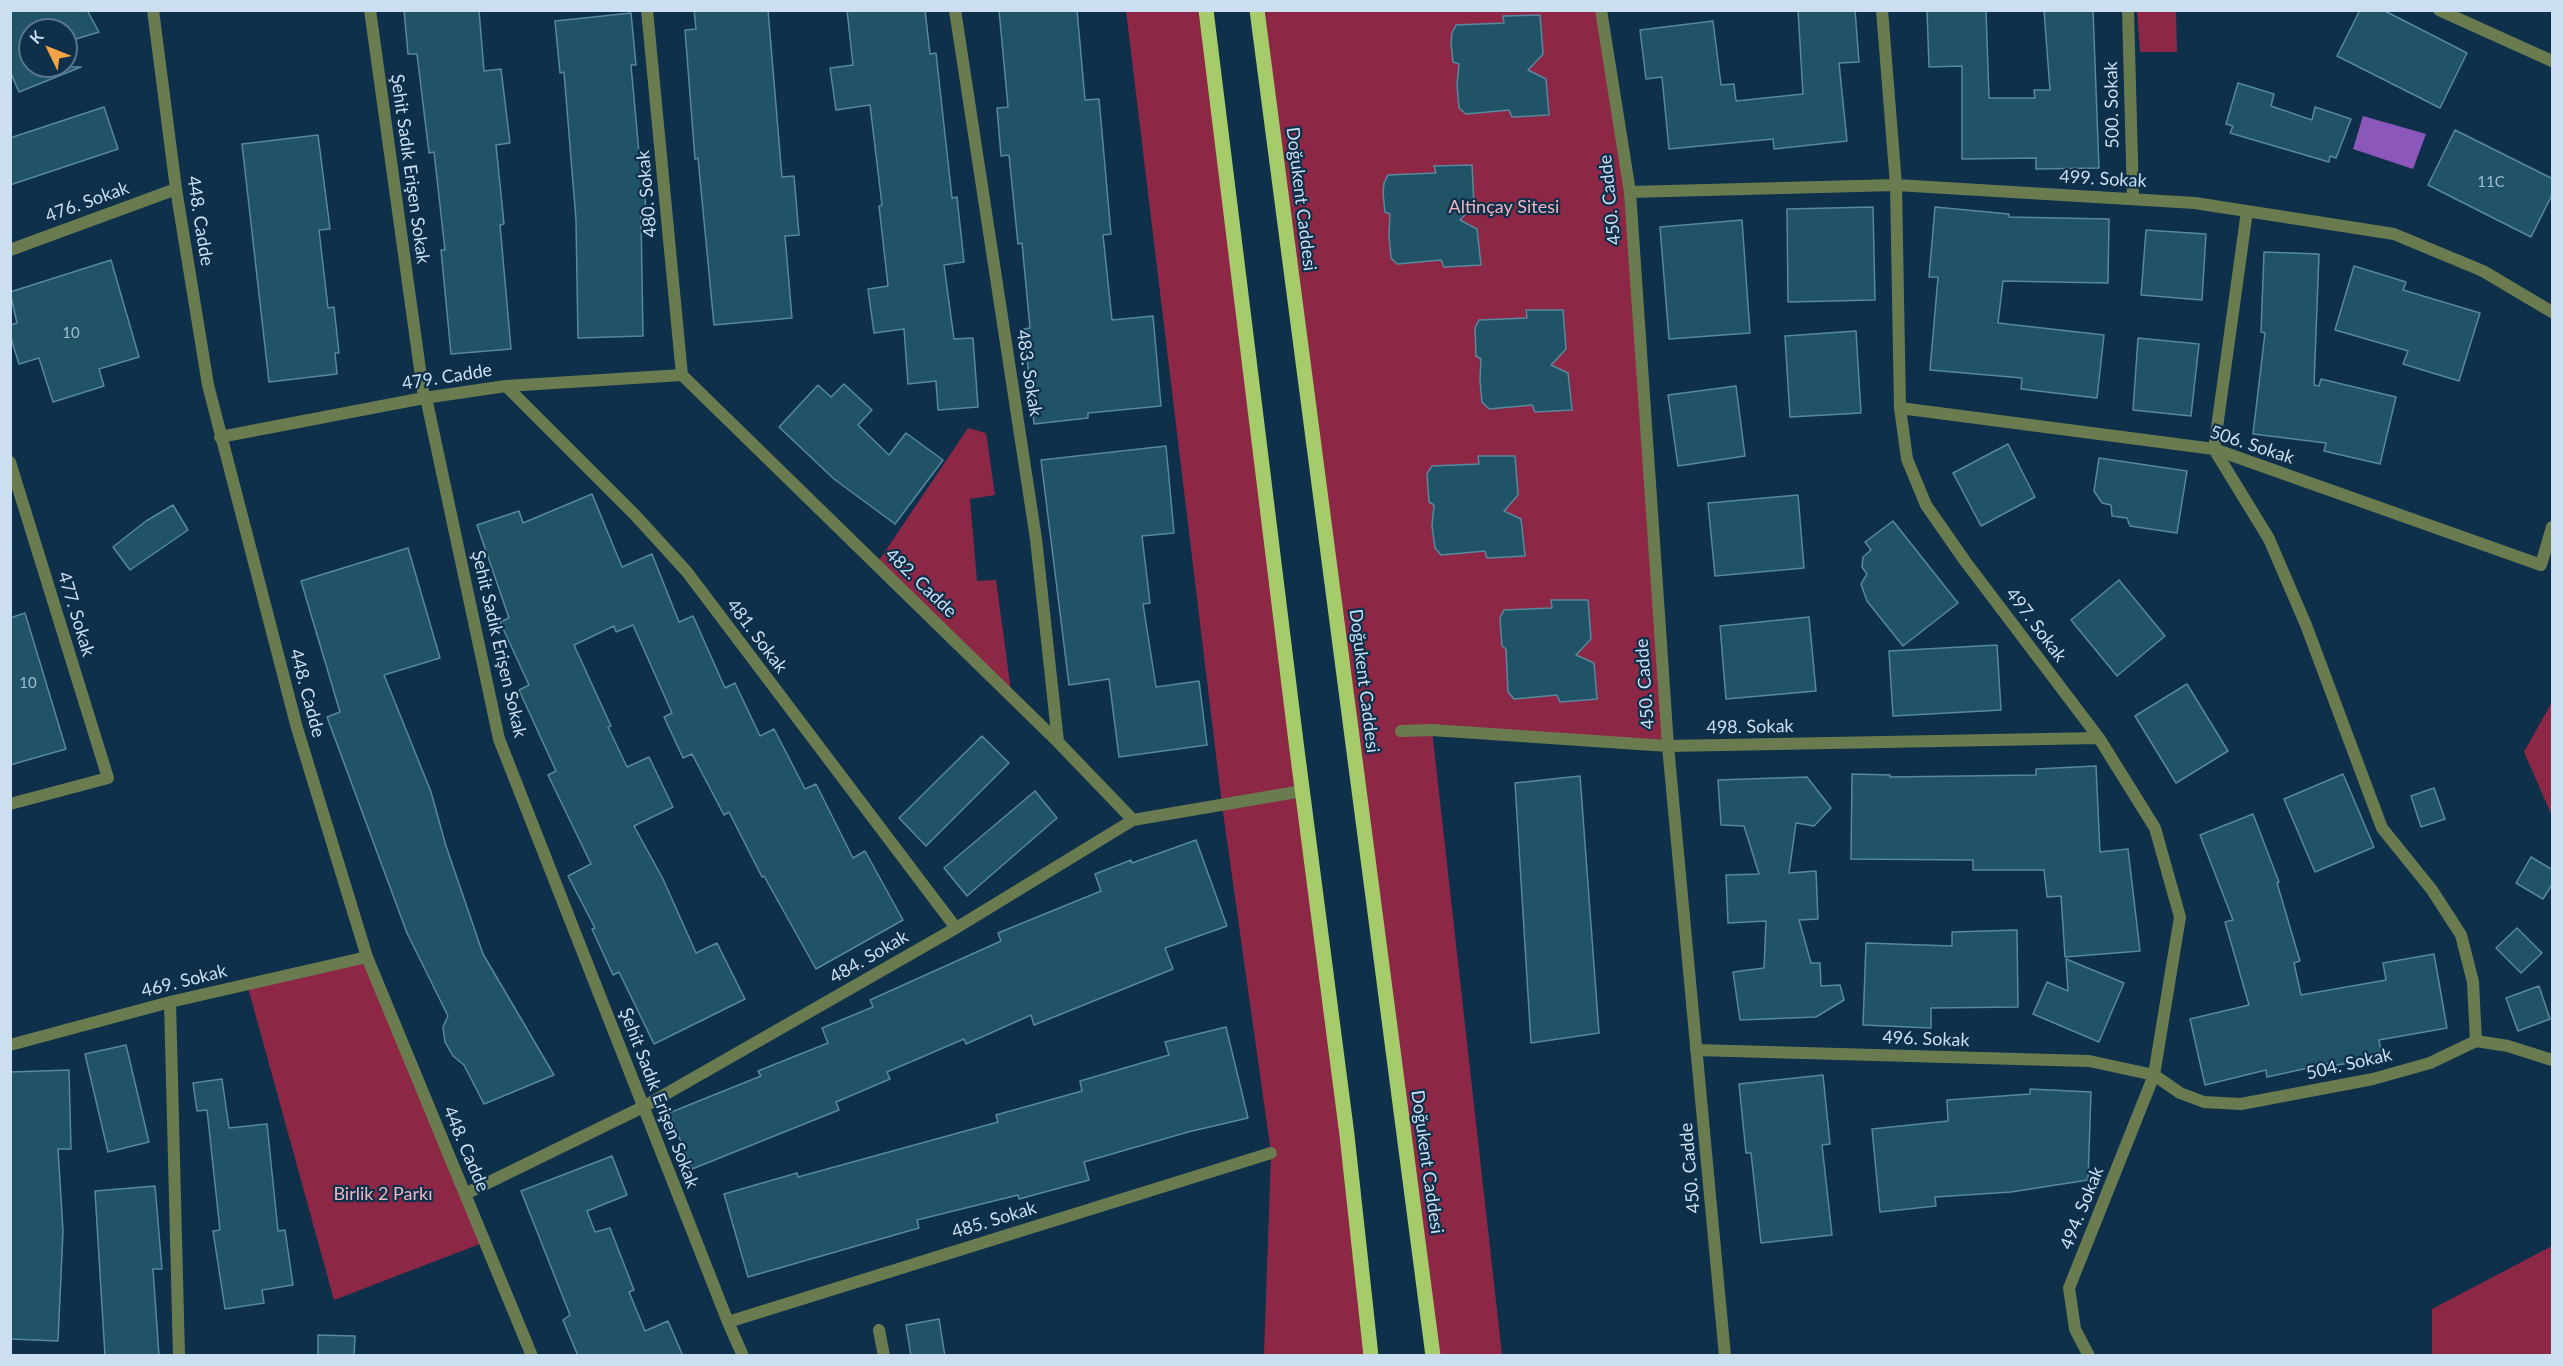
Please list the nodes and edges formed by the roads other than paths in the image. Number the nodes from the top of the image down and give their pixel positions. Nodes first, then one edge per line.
1 (153, 10) edge
2 (370, 10) edge
3 (648, 10) edge
4 (955, 10) edge
5 (1206, 10) edge
6 (1257, 10) edge
7 (1601, 10) edge
8 (1882, 10) edge
9 (2128, 10) edge
10 (2439, 10) edge
11 (2553, 62) edge
12 (1896, 185) junction
13 (176, 189) junction
14 (1630, 192) junction
15 (2133, 199) junction
16 (2247, 211) junction
17 (10, 250) edge
18 (2553, 312) edge
19 (682, 375) junction
20 (506, 386) junction
21 (424, 398) junction
22 (1900, 408) junction
23 (220, 437) junction
24 (2214, 449) junction
25 (10, 462) edge
26 (2553, 527) edge
27 (2547, 567) edge
28 (1401, 731) dead end
29 (2099, 738) junction
30 (1058, 742) junction
31 (1668, 746) junction
32 (1302, 791) junction
33 (10, 804) edge
34 (1133, 820) junction
35 (956, 928) junction
36 (366, 957) junction
37 (170, 1002) junction
38 (2476, 1041) junction
39 (10, 1046) edge
40 (1696, 1050) junction
41 (2553, 1060) edge
42 (2154, 1075) junction
43 (643, 1107) junction
44 (1271, 1153) dead end
45 (465, 1194) junction
46 (728, 1322) junction
47 (879, 1330) dead end
48 (179, 1356) edge
49 (532, 1356) edge
50 (743, 1356) edge
51 (884, 1356) edge
52 (1371, 1356) edge
53 (1433, 1356) edge
54 (1725, 1356) edge
55 (2089, 1356) edge

1 - 13 street, 448. Cadde
2 - 21 street, Şehit Sadık Erişen Sokak
3 - 19 street, 480. Sokak
4 - 30 street, 483. Sokak
5 - 32 main road
6 - 53 main road, Doğukent Caddesi
7 - 14 street, 450. Cadde
8 - 12 street, 497. Sokak
9 - 15 street, 500. Sokak
10 - 11 street
12 - 14 street, 499. Sokak
12 - 15 street, 499. Sokak
12 - 22 street, 497. Sokak
13 - 17 street, 476. Sokak
13 - 23 street, 448. Cadde
14 - 31 street, 450. Cadde
15 - 16 street, 499. Sokak
16 - 18 street, 499. Sokak
16 - 24 street
19 - 20 street, 479. Cadde
19 - 30 street, 482. Cadde
20 - 21 street, 479. Cadde
20 - 35 street, 481. Sokak
21 - 23 street, 479. Cadde
21 - 43 street, Şehit Sadık Erişen Sokak
22 - 24 street, 506. Sokak
22 - 29 street, 497. Sokak
23 - 36 street, 448. Cadde
24 - 27 street, 506. Sokak
24 - 38 street
25 - 33 street, 477. Sokak
26 - 27 street, 506. Sokak
28 - 31 street, 498. Sokak
29 - 31 street, 498. Sokak
29 - 42 street, 497. Sokak
30 - 34 street, 482. Cadde
31 - 40 street, 450. Cadde
32 - 34 street, 484. Sokak
32 - 52 main road
34 - 35 street, 484. Sokak
35 - 43 street, 484. Sokak
36 - 37 street, 469. Sokak
36 - 45 street, 448. Cadde
37 - 39 street, 469. Sokak
37 - 48 street
38 - 41 street
38 - 42 street, 504. Sokak
40 - 42 street, 496. Sokak
40 - 54 street, 450. Cadde
42 - 55 street, 494. Sokak
43 - 45 street, 484. Sokak
43 - 46 street, Şehit Sadık Erişen Sokak
44 - 46 street, 485. Sokak
45 - 49 street, 448. Cadde
46 - 50 street, Şehit Sadık Erişen Sokak
47 - 51 street

